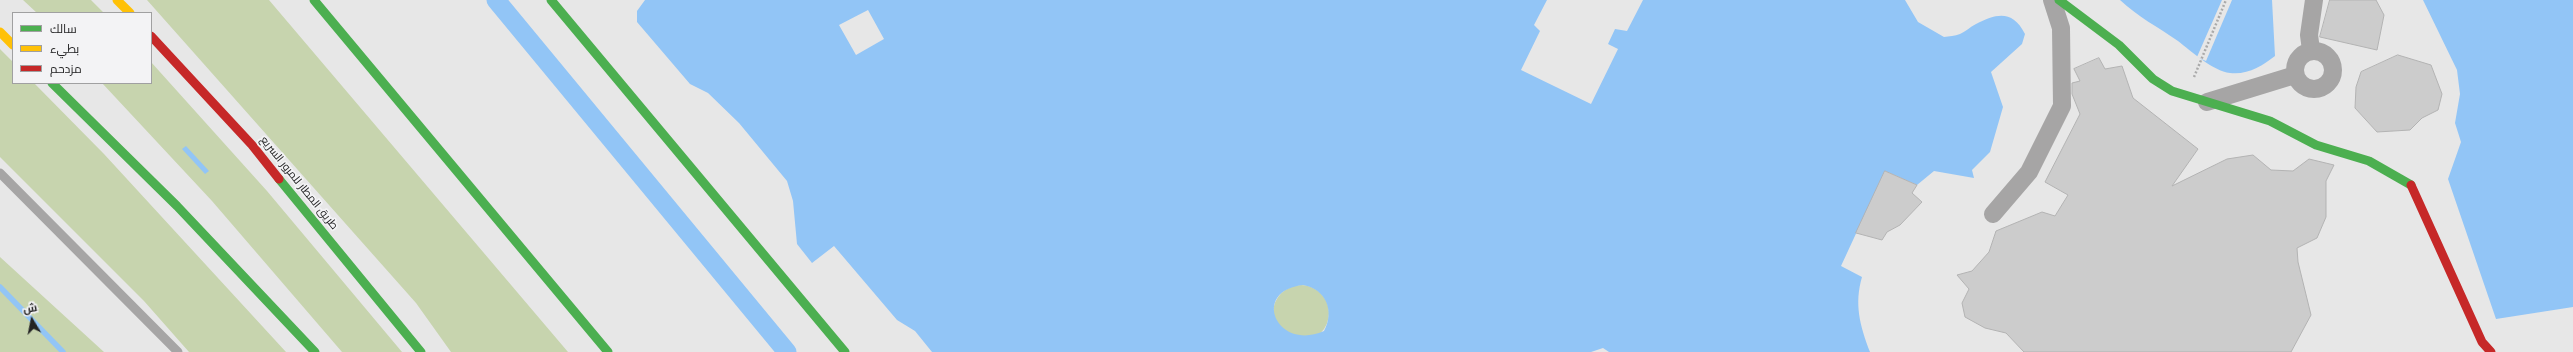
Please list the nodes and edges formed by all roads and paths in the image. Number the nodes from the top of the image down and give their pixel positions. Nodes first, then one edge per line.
1 (118, 0) edge
2 (314, 0) edge
3 (551, 0) edge
4 (2052, 0) edge
5 (2059, 0) edge
6 (2226, 0) edge
7 (2314, 0) edge
8 (129, 12) edge
9 (0, 32) edge
10 (152, 37) edge
11 (12, 44) edge
12 (2311, 50) junction
13 (2295, 75) junction
14 (53, 84) edge
15 (2186, 96) junction
16 (2206, 102) junction
17 (0, 173) edge
18 (1993, 214) dead end
19 (178, 352) edge
20 (316, 352) edge
21 (421, 352) edge
22 (608, 352) edge
23 (845, 352) edge
24 (2491, 352) edge

1 - 8 main road
2 - 22 main road
3 - 23 main road
4 - 18 street
5 - 15 main road
6 - 15 path
7 - 12 street
9 - 11 main road
10 - 21 main road, طريق المطار للمرور السريع
12 - 13 street
12 - 13 street
13 - 16 street
14 - 20 main road
15 - 16 main road
16 - 24 main road
17 - 19 lane

